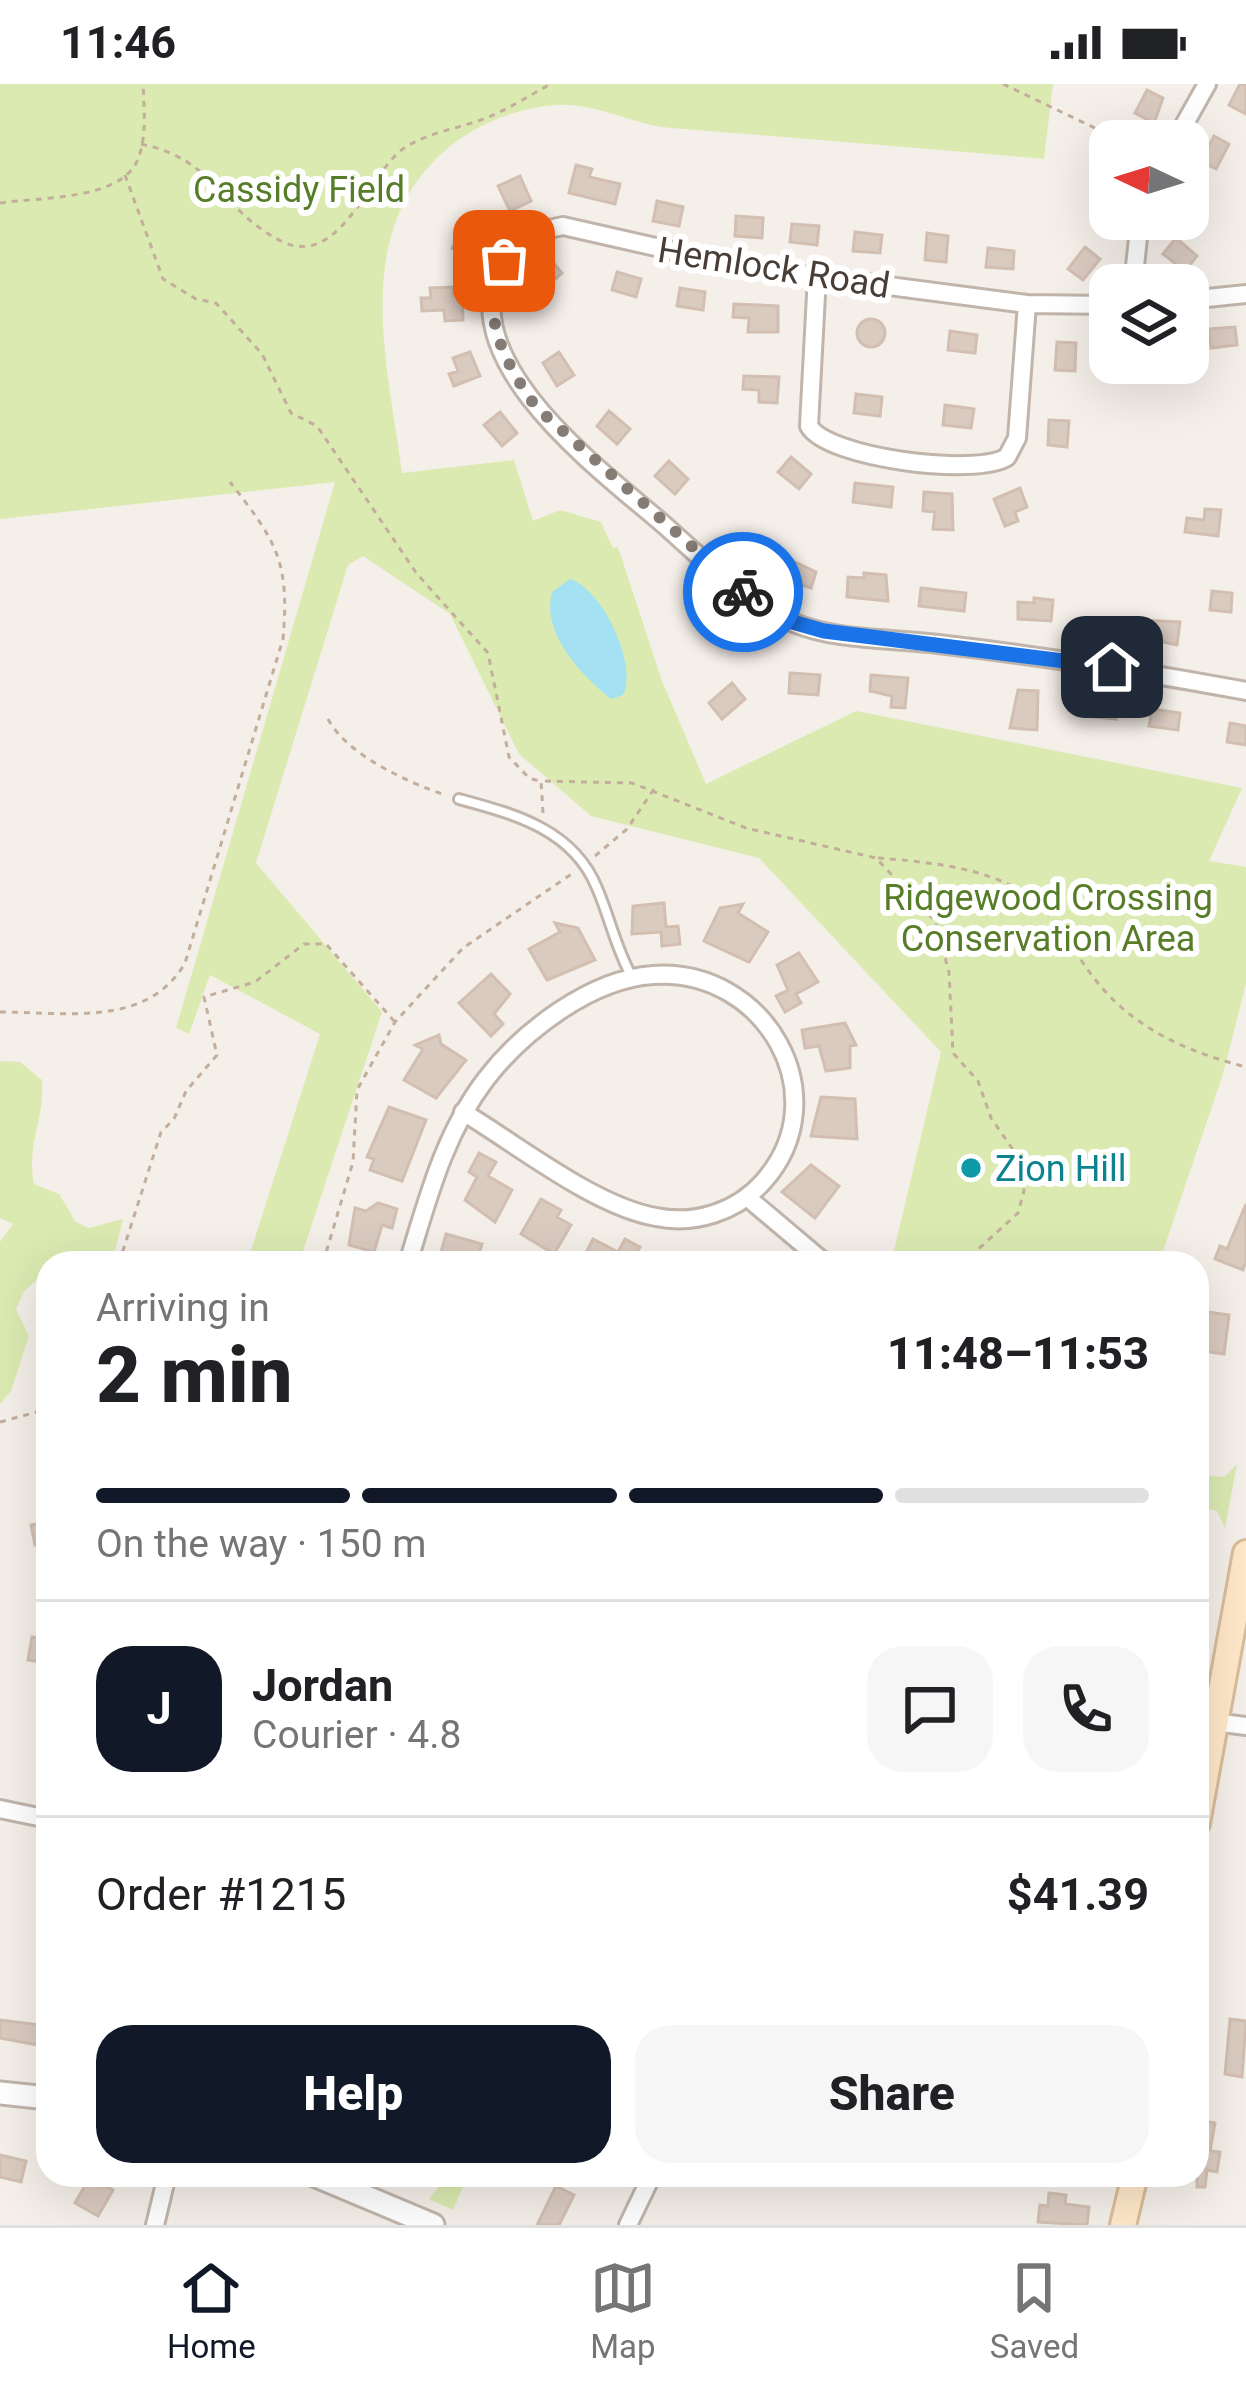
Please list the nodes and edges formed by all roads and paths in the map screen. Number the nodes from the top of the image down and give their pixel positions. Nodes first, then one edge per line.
1 (143, 84) edge
2 (551, 84) edge
3 (1003, 84) edge
4 (1207, 84) edge
5 (1187, 120) edge
6 (1089, 125) edge
7 (141, 144) junction
8 (125, 176) junction
9 (0, 203) edge
10 (817, 276) junction
11 (1246, 294) edge
12 (1209, 298) edge
13 (1027, 304) junction
14 (1089, 305) edge
15 (230, 482) dead end
16 (1246, 691) edge
17 (328, 719) dead end
18 (541, 781) junction
19 (654, 789) junction
20 (459, 799) joint
21 (541, 826) junction
22 (876, 858) junction
23 (585, 865) junction
24 (633, 978) junction
25 (0, 1012) edge
26 (395, 1022) junction
27 (1246, 1067) edge
28 (464, 1112) junction
29 (748, 1198) junction
30 (123, 1251) edge
31 (327, 1251) edge
32 (412, 1251) edge
33 (811, 1251) edge
34 (976, 1251) edge
35 (36, 1412) edge
36 (0, 1422) edge
37 (1246, 1553) edge
38 (1214, 1722) junction
39 (1246, 1726) edge
40 (1209, 1751) edge
41 (0, 1809) edge
42 (36, 1816) edge
43 (0, 2093) edge
44 (36, 2097) edge
45 (164, 2187) edge
46 (343, 2187) edge
47 (646, 2187) edge
48 (1132, 2187) edge
49 (155, 2225) edge
50 (433, 2225) edge
51 (628, 2225) edge
52 (1123, 2225) edge

1 - 7 path
2 - 7 path
3 - 6 path
4 - 5 street
7 - 8 path
8 - 9 path
8 - 18 path
10 - 13 street, Hemlock Road
10 - 13 street
10 - 16 street, Hemlock Road
11 - 12 street
13 - 14 street, Hemlock Road
15 - 25 path
17 - 20 path
18 - 19 path
18 - 21 path
19 - 22 path
19 - 23 path
20 - 21 lane
21 - 23 lane
22 - 27 path
22 - 34 path
23 - 24 lane
23 - 26 path
24 - 28 street
24 - 29 street
26 - 30 path
26 - 31 path
28 - 29 street
28 - 32 street
29 - 33 street
35 - 36 path
37 - 38 main road
38 - 39 street
38 - 40 main road
41 - 42 street
43 - 44 street
45 - 49 street
46 - 50 street
47 - 51 street
48 - 52 main road

